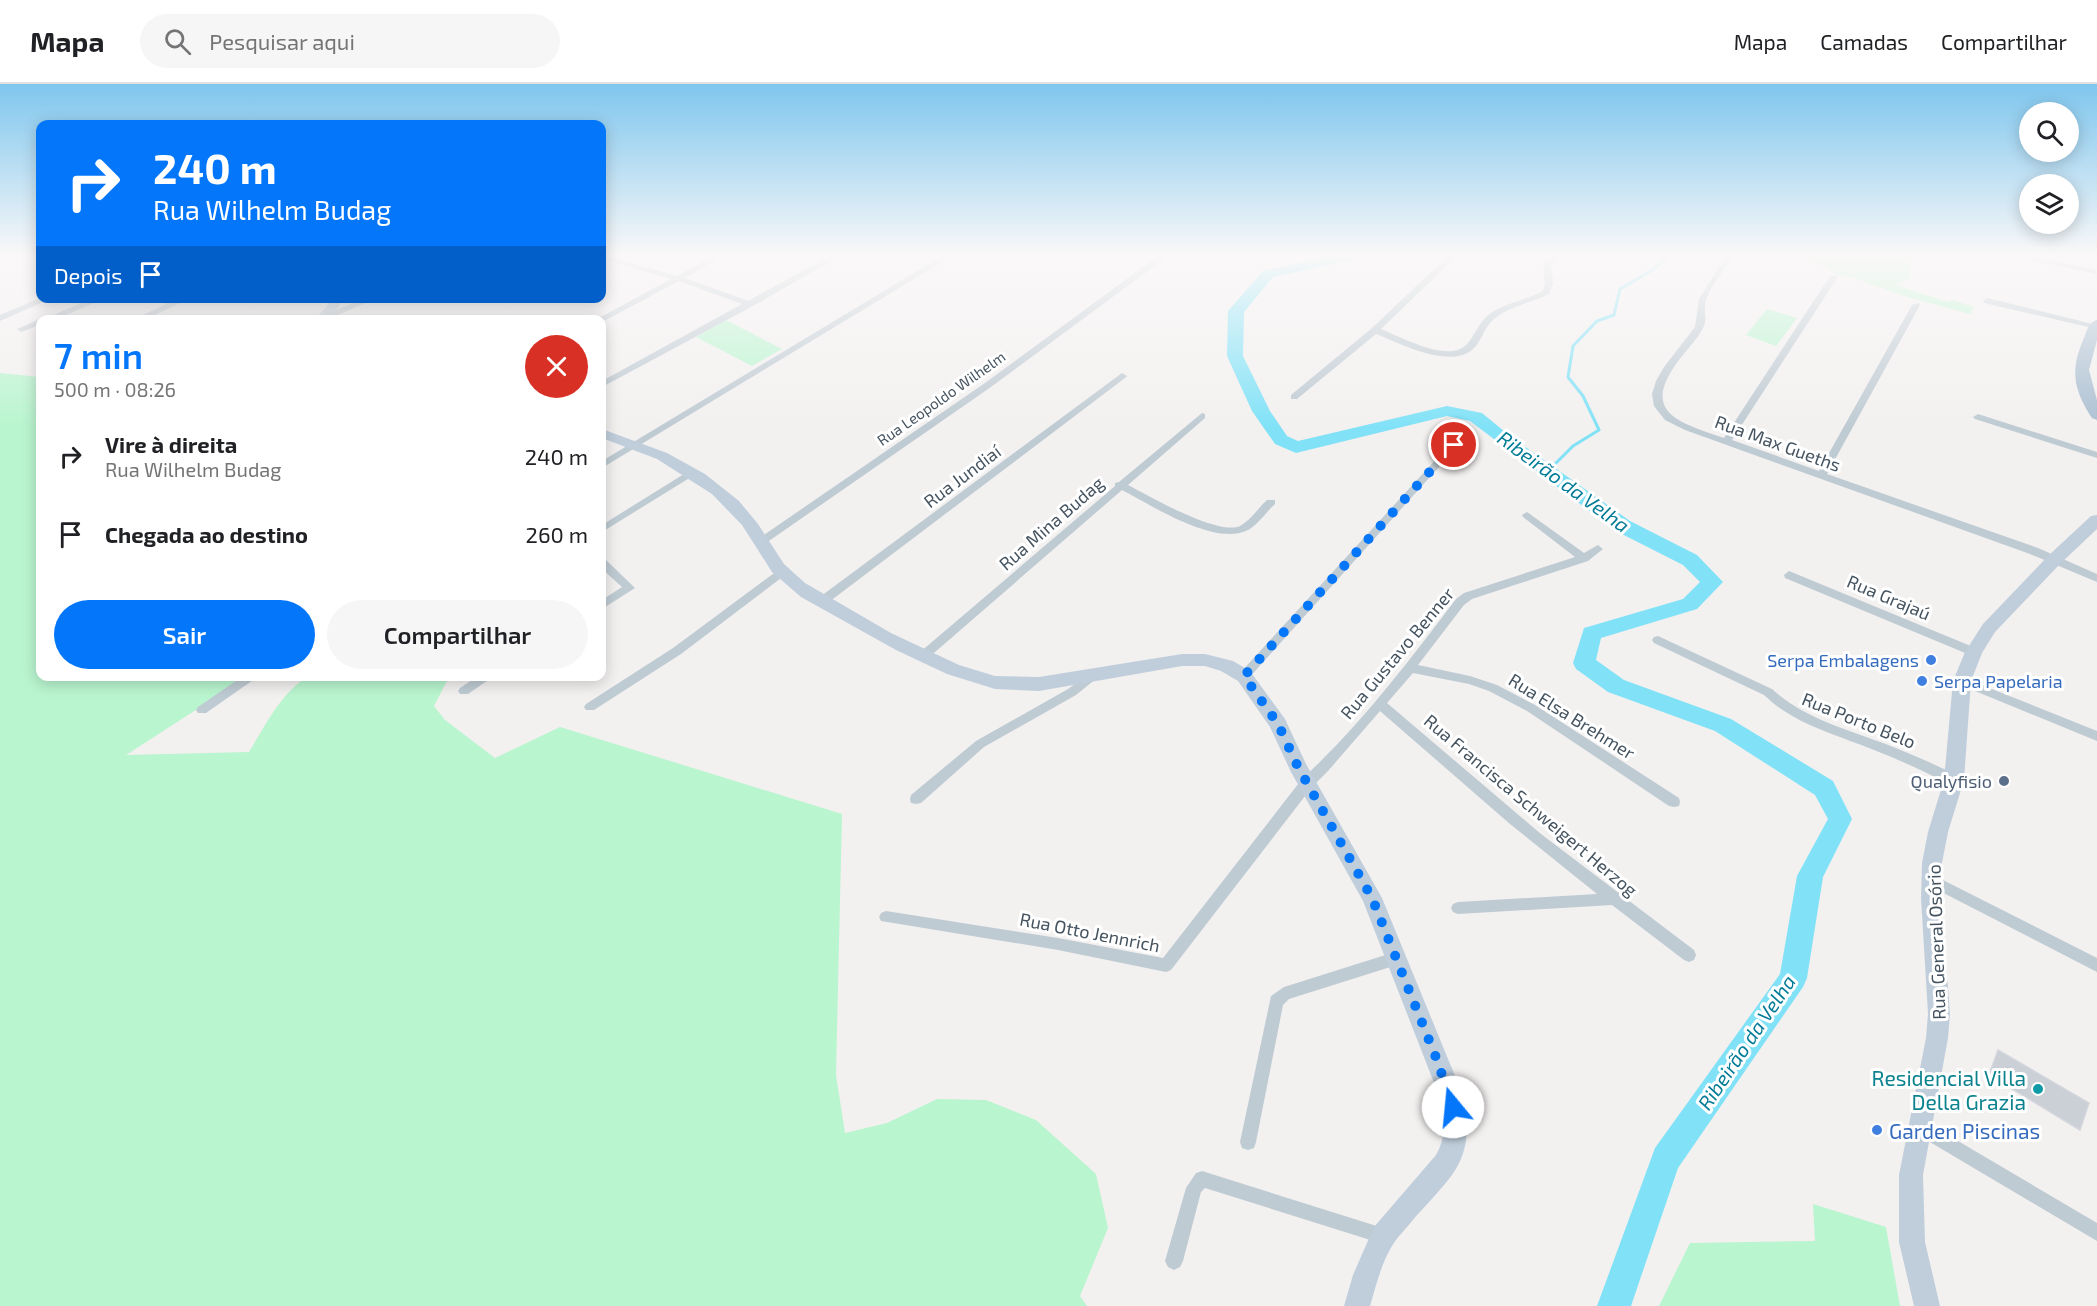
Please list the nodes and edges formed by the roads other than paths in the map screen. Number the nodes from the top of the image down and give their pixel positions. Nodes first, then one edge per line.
1 (733, 313) edge
2 (852, 313) edge
3 (1086, 313) edge
4 (1393, 313) edge
5 (1497, 313) edge
6 (1701, 313) edge
7 (1810, 313) edge
8 (1912, 313) edge
9 (2040, 313) edge
10 (36, 323) edge
11 (2097, 326) edge
12 (21, 329) dead end
13 (1375, 330) junction
14 (1122, 376) dead end
15 (606, 382) edge
16 (1294, 397) dead end
17 (2097, 415) edge
18 (1202, 416) dead end
19 (1978, 417) dead end
20 (606, 434) edge
21 (1726, 442) junction
22 (634, 443) junction
23 (1454, 445) dead end
24 (2097, 455) edge
25 (606, 462) edge
26 (692, 472) junction
27 (1821, 476) junction
28 (1119, 485) junction
29 (1271, 502) dead end
30 (1527, 515) dead end
31 (2097, 520) edge
32 (606, 526) edge
33 (762, 541) junction
34 (1598, 549) dead end
35 (1584, 558) junction
36 (2054, 560) junction
37 (606, 567) edge
38 (781, 572) junction
39 (1790, 574) dead end
40 (2097, 578) edge
41 (606, 602) edge
42 (821, 602) junction
43 (1658, 640) dead end
44 (1974, 652) junction
45 (923, 656) junction
46 (1410, 668) junction
47 (1094, 674) junction
48 (1244, 676) junction
49 (246, 681) edge
50 (480, 681) edge
51 (1962, 681) junction
52 (464, 692) dead end
53 (1379, 703) junction
54 (590, 707) dead end
55 (202, 710) dead end
56 (2097, 736) edge
57 (1954, 780) junction
58 (1307, 783) junction
59 (916, 799) dead end
60 (1674, 802) dead end
61 (1931, 880) junction
62 (1614, 899) junction
63 (1458, 908) dead end
64 (886, 916) dead end
65 (1689, 954) dead end
66 (1395, 959) junction
67 (2097, 965) edge
68 (1919, 1126) junction
69 (1248, 1142) dead end
70 (2097, 1233) edge
71 (1383, 1236) junction
72 (1174, 1261) dead end
73 (1358, 1306) edge
74 (1927, 1306) edge

1 - 15 street
2 - 22 street
3 - 33 street, Rua Leopoldo Wilhelm
4 - 13 street
5 - 13 street
6 - 21 street, Rua Max Gueths
7 - 21 street
8 - 27 street
9 - 11 street
10 - 12 street
11 - 17 main road
13 - 16 street
14 - 42 street, Rua Jundiaí
18 - 28 street, Rua Mina Budag
19 - 24 street
20 - 22 main road
21 - 27 street, Rua Max Gueths
22 - 25 street
22 - 26 main road
23 - 48 street
26 - 32 street
26 - 33 main road
27 - 36 street, Rua Max Gueths
28 - 29 street
28 - 45 street, Rua Mina Budag
30 - 35 street
31 - 36 main road, Rua General Osório
33 - 38 main road
34 - 35 street, Rua Gustavo Benner
35 - 46 street, Rua Gustavo Benner
36 - 40 street, Rua Max Gueths
36 - 44 main road, Rua General Osório
37 - 41 street
38 - 42 main road
38 - 54 street
39 - 44 street, Rua Grajaú
42 - 45 main road
43 - 57 street, Rua Porto Belo
44 - 51 main road, Rua General Osório
45 - 47 main road
46 - 53 street, Rua Gustavo Benner
46 - 60 street, Rua Elsa Brehmer
47 - 48 main road
47 - 59 street
48 - 58 main road
49 - 55 street
50 - 52 street
51 - 56 street
51 - 57 main road, Rua General Osório
53 - 58 street, Rua Gustavo Benner
53 - 62 street, Rua Francisca Schweigert Herzog
57 - 61 main road, Rua General Osório
58 - 64 street, Rua Otto Jennrich
58 - 66 main road
61 - 67 street
61 - 68 main road, Rua General Osório
62 - 63 street
62 - 65 street, Rua Francisca Schweigert Herzog
66 - 69 street
66 - 71 main road
68 - 70 street
68 - 74 main road, Rua General Osório
71 - 72 street
71 - 73 main road

